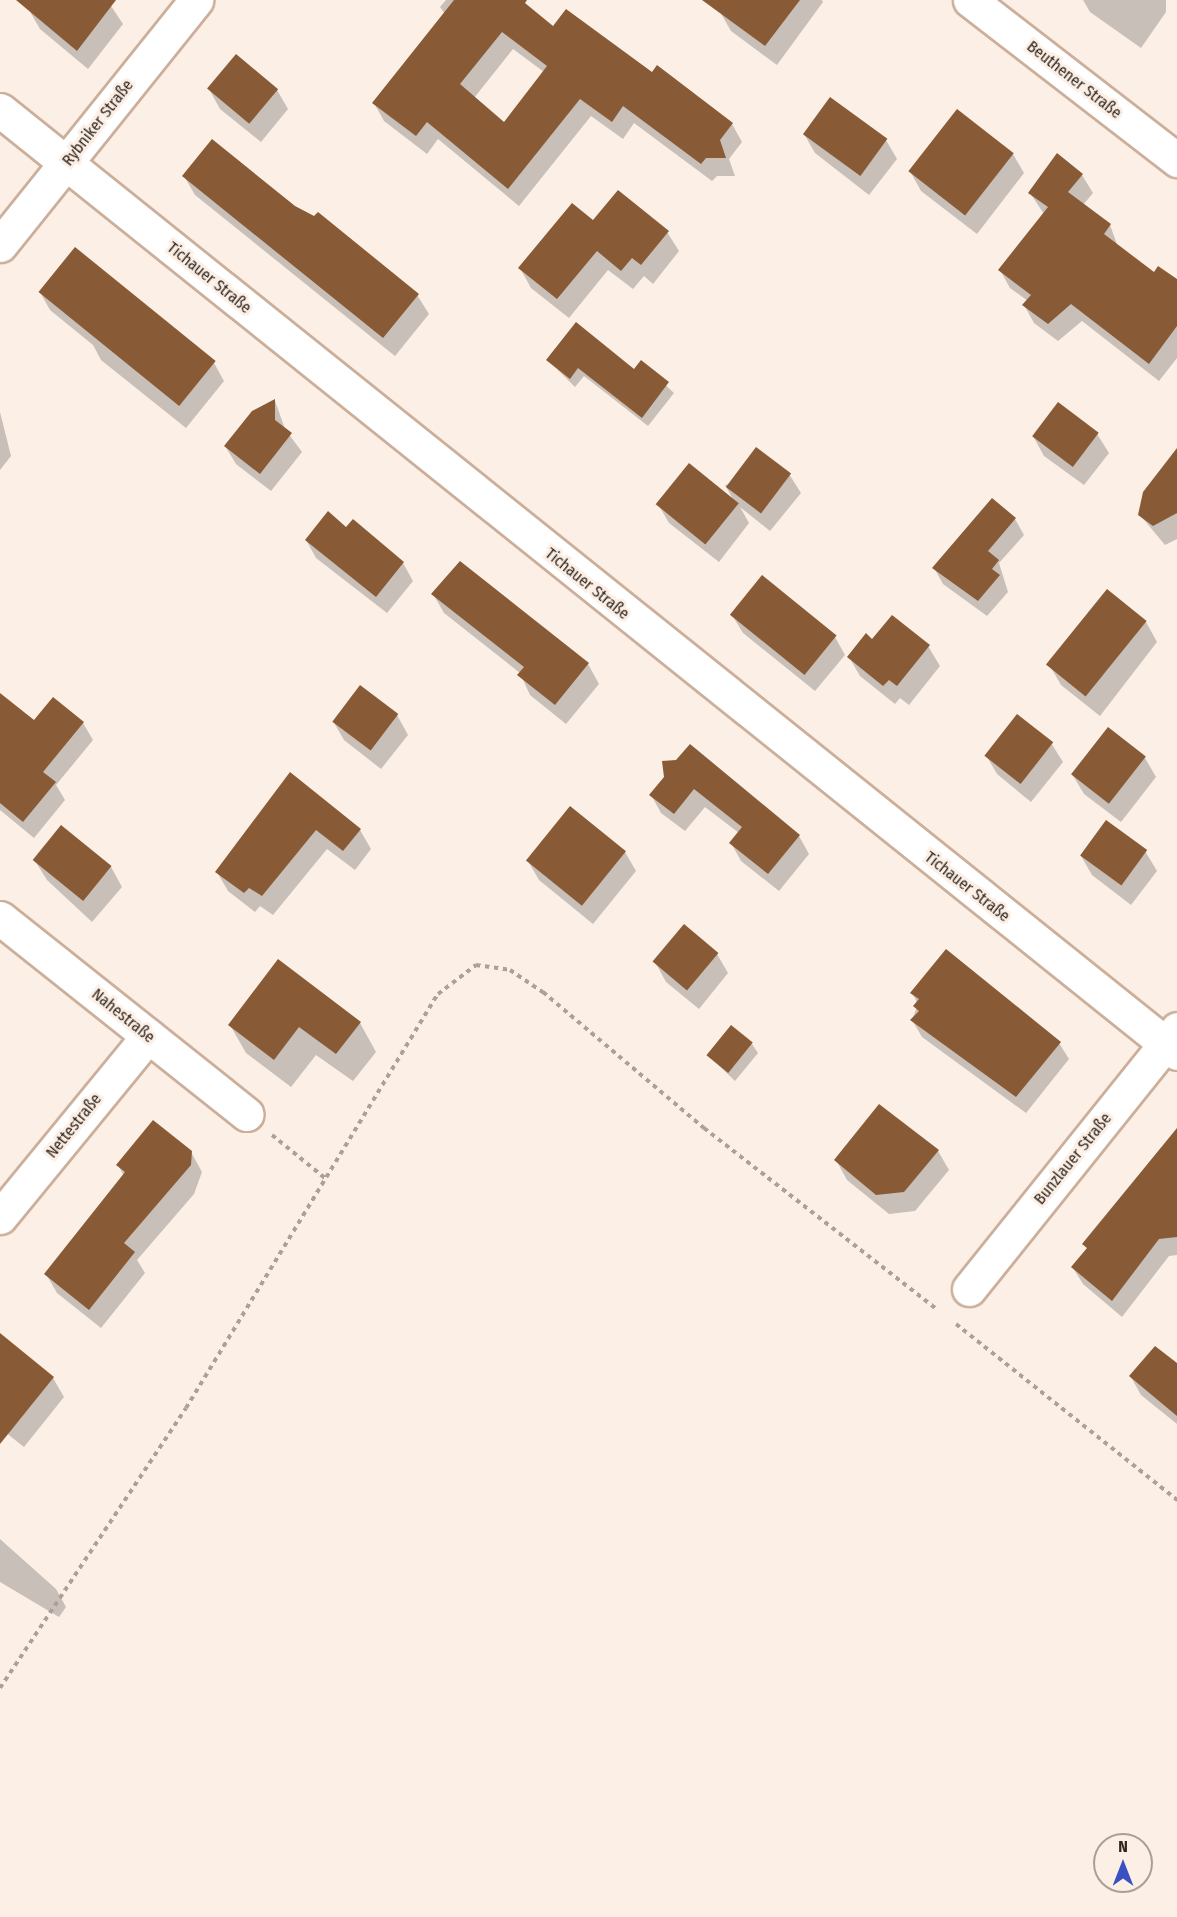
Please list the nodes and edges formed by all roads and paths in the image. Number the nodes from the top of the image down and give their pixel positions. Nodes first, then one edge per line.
1 (196, 0) edge
2 (970, 0) edge
3 (0, 110) edge
4 (1177, 160) edge
5 (66, 164) junction
6 (0, 245) edge
7 (0, 918) edge
8 (148, 1036) junction
9 (1173, 1042) edge
10 (246, 1114) joint
11 (325, 1178) junction
12 (0, 1217) edge
13 (969, 1289) dead end
14 (1177, 1500) edge
15 (0, 1688) edge

1 - 5 street, Rybniker Straße
2 - 4 street, Beuthener Straße
3 - 5 street, Tichauer Straße
5 - 6 street, Rybniker Straße
5 - 9 street, Tichauer Straße
7 - 8 street, Nahestraße
8 - 10 street, Nahestraße
8 - 12 street, Nettestraße
9 - 13 street, Bunzlauer Straße
10 - 11 path
11 - 14 path
11 - 15 path

